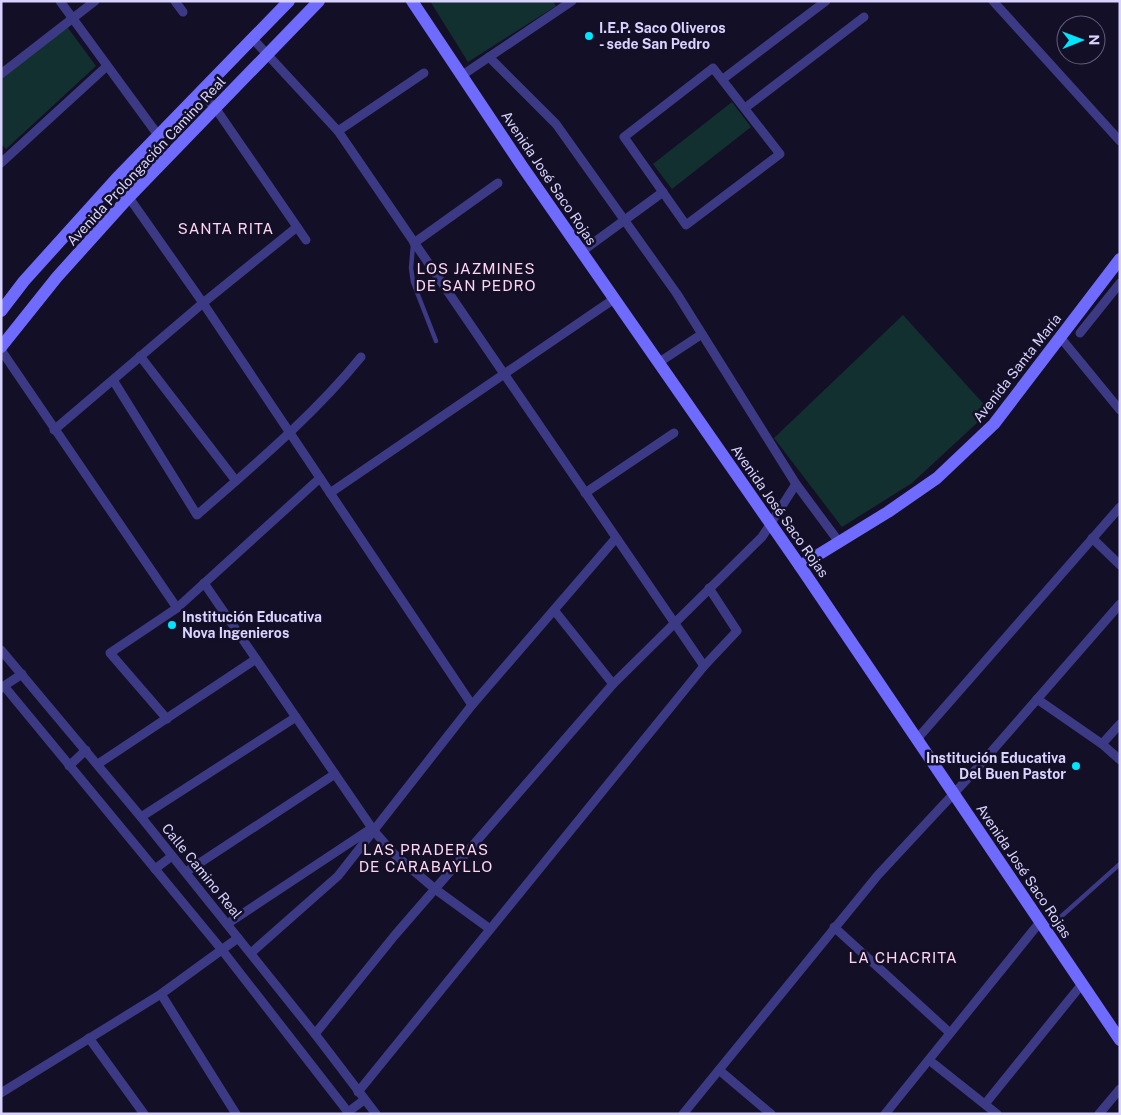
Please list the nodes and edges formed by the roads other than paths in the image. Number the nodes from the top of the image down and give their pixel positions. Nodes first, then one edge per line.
1 (60, 1) edge
2 (96, 1) edge
3 (175, 1) edge
4 (289, 1) edge
5 (319, 1) edge
6 (412, 1) edge
7 (572, 1) edge
8 (826, 1) edge
9 (993, 1) edge
10 (560, 4) edge
11 (183, 12) dead end
12 (864, 17) dead end
13 (73, 19) junction
14 (253, 39) junction
15 (268, 54) junction
16 (489, 57) junction
17 (108, 66) junction
18 (424, 73) dead end
19 (1, 74) edge
20 (461, 76) junction
21 (723, 79) junction
22 (200, 92) junction
23 (745, 108) junction
24 (216, 109) junction
25 (338, 131) junction
26 (158, 134) junction
27 (1120, 141) edge
28 (2, 161) edge
29 (116, 179) junction
30 (498, 183) dead end
31 (663, 192) junction
32 (129, 197) junction
33 (624, 220) junction
34 (298, 227) junction
35 (306, 240) dead end
36 (414, 243) junction
37 (581, 252) junction
38 (1120, 259) edge
39 (1120, 284) edge
40 (614, 299) junction
41 (203, 303) junction
42 (1, 311) edge
43 (1080, 333) dead end
44 (702, 334) junction
45 (1060, 337) junction
46 (436, 341) dead end
47 (1, 349) edge
48 (140, 356) junction
49 (361, 357) dead end
50 (658, 363) junction
51 (504, 375) junction
52 (113, 380) junction
53 (1120, 410) edge
54 (54, 430) junction
55 (290, 433) junction
56 (674, 433) dead end
57 (320, 478) junction
58 (236, 480) junction
59 (796, 484) junction
60 (330, 493) junction
61 (585, 493) junction
62 (1120, 507) edge
63 (770, 522) junction
64 (616, 538) junction
65 (1092, 538) junction
66 (839, 542) junction
67 (1120, 565) edge
68 (800, 566) junction
69 (204, 583) junction
70 (709, 588) junction
71 (1120, 604) edge
72 (177, 608) junction
73 (554, 610) junction
74 (674, 622) junction
75 (1, 650) edge
76 (256, 659) junction
77 (704, 666) junction
78 (22, 674) junction
79 (613, 684) junction
80 (2, 687) edge
81 (1036, 699) junction
82 (472, 705) junction
83 (296, 717) junction
84 (167, 719) junction
85 (1120, 724) edge
86 (917, 739) junction
87 (1102, 744) junction
88 (86, 750) junction
89 (1120, 760) edge
90 (98, 764) junction
91 (69, 766) junction
92 (335, 774) junction
93 (954, 793) junction
94 (141, 817) junction
95 (373, 829) junction
96 (172, 856) junction
97 (1120, 864) edge
98 (155, 869) junction
99 (186, 872) junction
100 (435, 889) junction
101 (227, 924) junction
102 (1043, 926) junction
103 (834, 927) junction
104 (490, 929) junction
105 (238, 938) junction
106 (222, 950) junction
107 (251, 953) junction
108 (1082, 984) junction
109 (161, 994) junction
110 (950, 1033) junction
111 (315, 1034) junction
112 (89, 1038) junction
113 (1120, 1040) edge
114 (929, 1060) junction
115 (718, 1070) junction
116 (1120, 1089) edge
117 (358, 1092) junction
118 (1, 1093) edge
119 (364, 1100) junction
120 (985, 1104) junction
121 (349, 1113) edge
122 (144, 1114) edge
123 (236, 1114) edge
124 (376, 1114) edge
125 (684, 1114) edge
126 (771, 1114) edge
127 (885, 1114) edge
128 (997, 1114) edge
129 (1099, 1114) edge

1 - 13 street
2 - 13 street
3 - 11 street
4 - 14 main road, Avenida Prolongación Camino Real
5 - 15 main road, Avenida Prolongación Camino Real
6 - 20 main road, Avenida José Saco Rojas
7 - 10 street
8 - 21 street
9 - 27 street
10 - 16 street
12 - 23 street
13 - 17 street
13 - 19 street
14 - 15 street
14 - 22 main road, Avenida Prolongación Camino Real
15 - 24 main road, Avenida Prolongación Camino Real
15 - 25 street
16 - 20 street
16 - 33 street
17 - 26 street
17 - 28 street
18 - 25 street
20 - 37 main road, Avenida José Saco Rojas
21 - 23 street
21 - 31 street
22 - 24 street
22 - 26 main road, Avenida Prolongación Camino Real
23 - 31 street
24 - 32 main road, Avenida Prolongación Camino Real
24 - 34 street
25 - 36 street
26 - 29 main road, Avenida Prolongación Camino Real
29 - 32 street
29 - 42 main road, Avenida Prolongación Camino Real
30 - 36 street
31 - 33 street
32 - 41 street
32 - 47 main road, Avenida Prolongación Camino Real
33 - 37 street
33 - 44 street
34 - 35 street
34 - 41 street
36 - 46 lane
36 - 51 street
37 - 40 main road, Avenida José Saco Rojas
38 - 45 main road, Avenida Santa María
39 - 43 street
40 - 50 main road, Avenida José Saco Rojas
40 - 51 street
41 - 48 street
41 - 55 street
44 - 50 street
44 - 59 street
45 - 53 street
45 - 66 main road, Avenida Santa María
47 - 54 street
48 - 52 street
48 - 58 street
49 - 55 street
50 - 63 main road, Avenida José Saco Rojas
51 - 60 street
51 - 61 street
52 - 54 street
52 - 58 street
54 - 72 street
55 - 57 street
55 - 58 street
56 - 61 street
57 - 60 street
57 - 69 street
59 - 63 street
59 - 66 street
60 - 82 street
61 - 64 street
62 - 65 street
63 - 68 main road, Avenida José Saco Rojas
63 - 70 street
64 - 73 street
64 - 74 street
65 - 67 street
65 - 86 street
66 - 68 main road, Avenida Santa María
68 - 86 main road, Avenida José Saco Rojas
69 - 72 street
69 - 76 street
70 - 74 street
70 - 77 street
71 - 81 street
72 - 84 street
73 - 79 street
73 - 82 street
74 - 77 street
74 - 79 street
75 - 78 street, Calle Camino Real
76 - 83 street
76 - 84 street
77 - 104 street
78 - 80 street
78 - 88 street, Calle Camino Real
79 - 100 street
80 - 91 street
81 - 87 street
81 - 93 street
82 - 95 street
83 - 92 street
83 - 94 street
84 - 90 street
85 - 87 street
86 - 93 main road, Avenida José Saco Rojas
87 - 89 street
88 - 90 street, Calle Camino Real
88 - 91 street
90 - 94 street, Calle Camino Real
91 - 98 street
92 - 95 street
92 - 99 street
93 - 102 main road, Avenida José Saco Rojas
93 - 103 street
94 - 96 street, Calle Camino Real
95 - 100 street
95 - 101 street
95 - 107 street
96 - 98 street
96 - 99 street, Calle Camino Real
97 - 102 lane
98 - 106 street
99 - 101 street, Calle Camino Real
100 - 104 street
100 - 111 street
101 - 105 street, Calle Camino Real
102 - 108 main road, Avenida José Saco Rojas
102 - 110 street
103 - 110 street
103 - 115 street
104 - 117 street
105 - 106 street
105 - 107 street, Calle Camino Real
106 - 109 street
106 - 121 street
107 - 111 street, Calle Camino Real
108 - 113 main road, Avenida José Saco Rojas
108 - 120 street
109 - 112 street
109 - 123 street
110 - 114 street
111 - 117 street, Calle Camino Real
112 - 118 street
112 - 122 street
114 - 120 street
114 - 127 street
115 - 125 street
115 - 126 street
116 - 129 street
117 - 119 street, Calle Camino Real
119 - 121 street
119 - 124 street, Calle Camino Real
120 - 128 street

